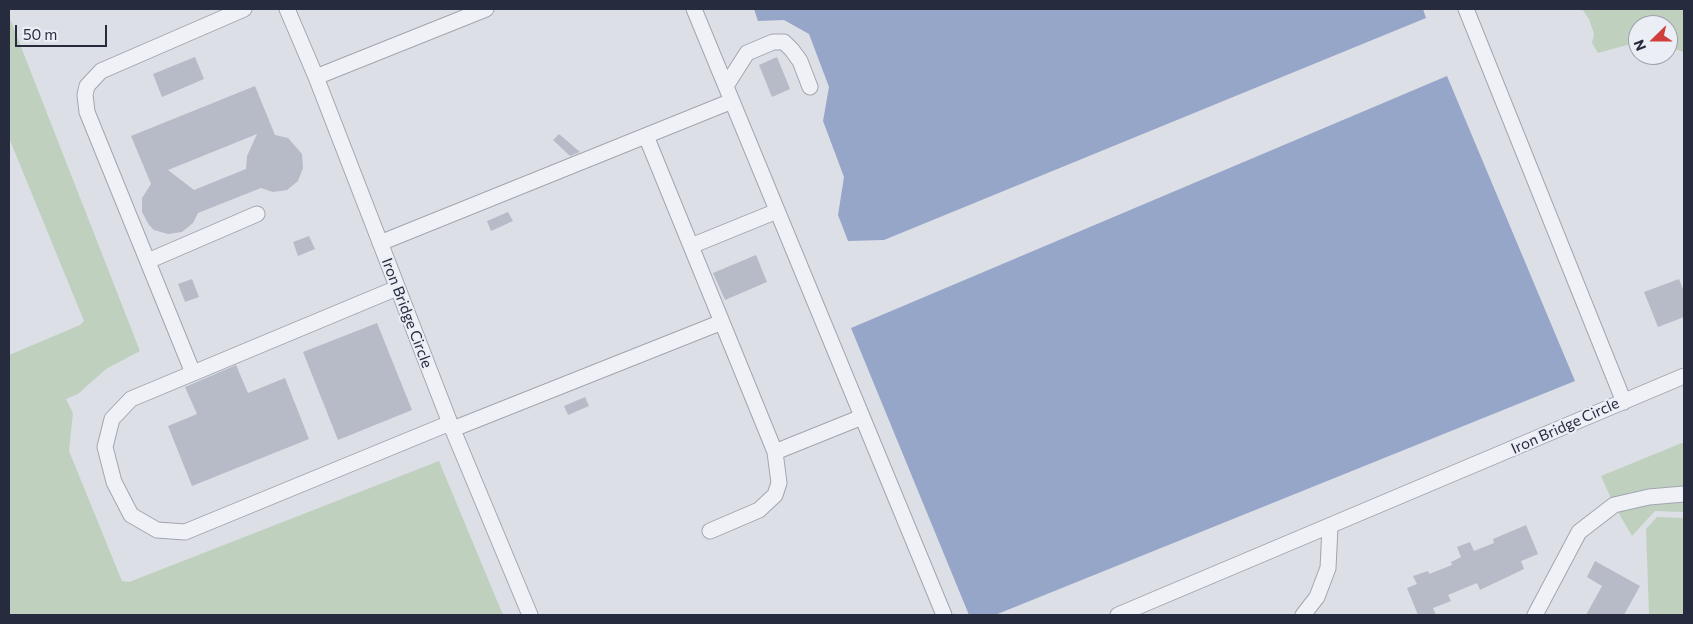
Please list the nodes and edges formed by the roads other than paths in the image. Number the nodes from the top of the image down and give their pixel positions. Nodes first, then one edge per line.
1 (244, 9) edge
2 (287, 9) edge
3 (486, 9) edge
4 (694, 9) edge
5 (1466, 9) edge
6 (316, 77) junction
7 (726, 86) junction
8 (810, 87) dead end
9 (732, 101) junction
10 (646, 136) junction
11 (777, 211) junction
12 (257, 214) dead end
13 (380, 243) junction
14 (691, 246) junction
15 (148, 261) junction
16 (397, 288) junction
17 (722, 322) junction
18 (193, 373) junction
19 (1684, 376) edge
20 (1624, 402) junction
21 (862, 417) junction
22 (452, 426) junction
23 (775, 452) junction
24 (1684, 494) edge
25 (1330, 527) junction
26 (710, 531) dead end
27 (530, 615) edge
28 (944, 615) edge
29 (1118, 615) edge
30 (1303, 615) edge
31 (1535, 615) edge

1 - 15 street
2 - 6 street, Iron Bridge Circle
3 - 6 street
4 - 7 street
5 - 20 street, Iron Bridge Circle
6 - 13 street, Iron Bridge Circle
7 - 8 street
7 - 9 street
9 - 10 street
9 - 11 street
10 - 13 street
10 - 14 street
11 - 14 street
11 - 21 street
12 - 15 street
13 - 16 street, Iron Bridge Circle
14 - 17 street
15 - 18 street
16 - 18 street
16 - 22 street, Iron Bridge Circle
17 - 22 street
17 - 23 street
18 - 22 street
19 - 20 street
20 - 25 street, Iron Bridge Circle
21 - 23 street
21 - 28 street
22 - 27 street, Iron Bridge Circle
23 - 26 street
24 - 31 street
25 - 29 street, Iron Bridge Circle
25 - 30 street

